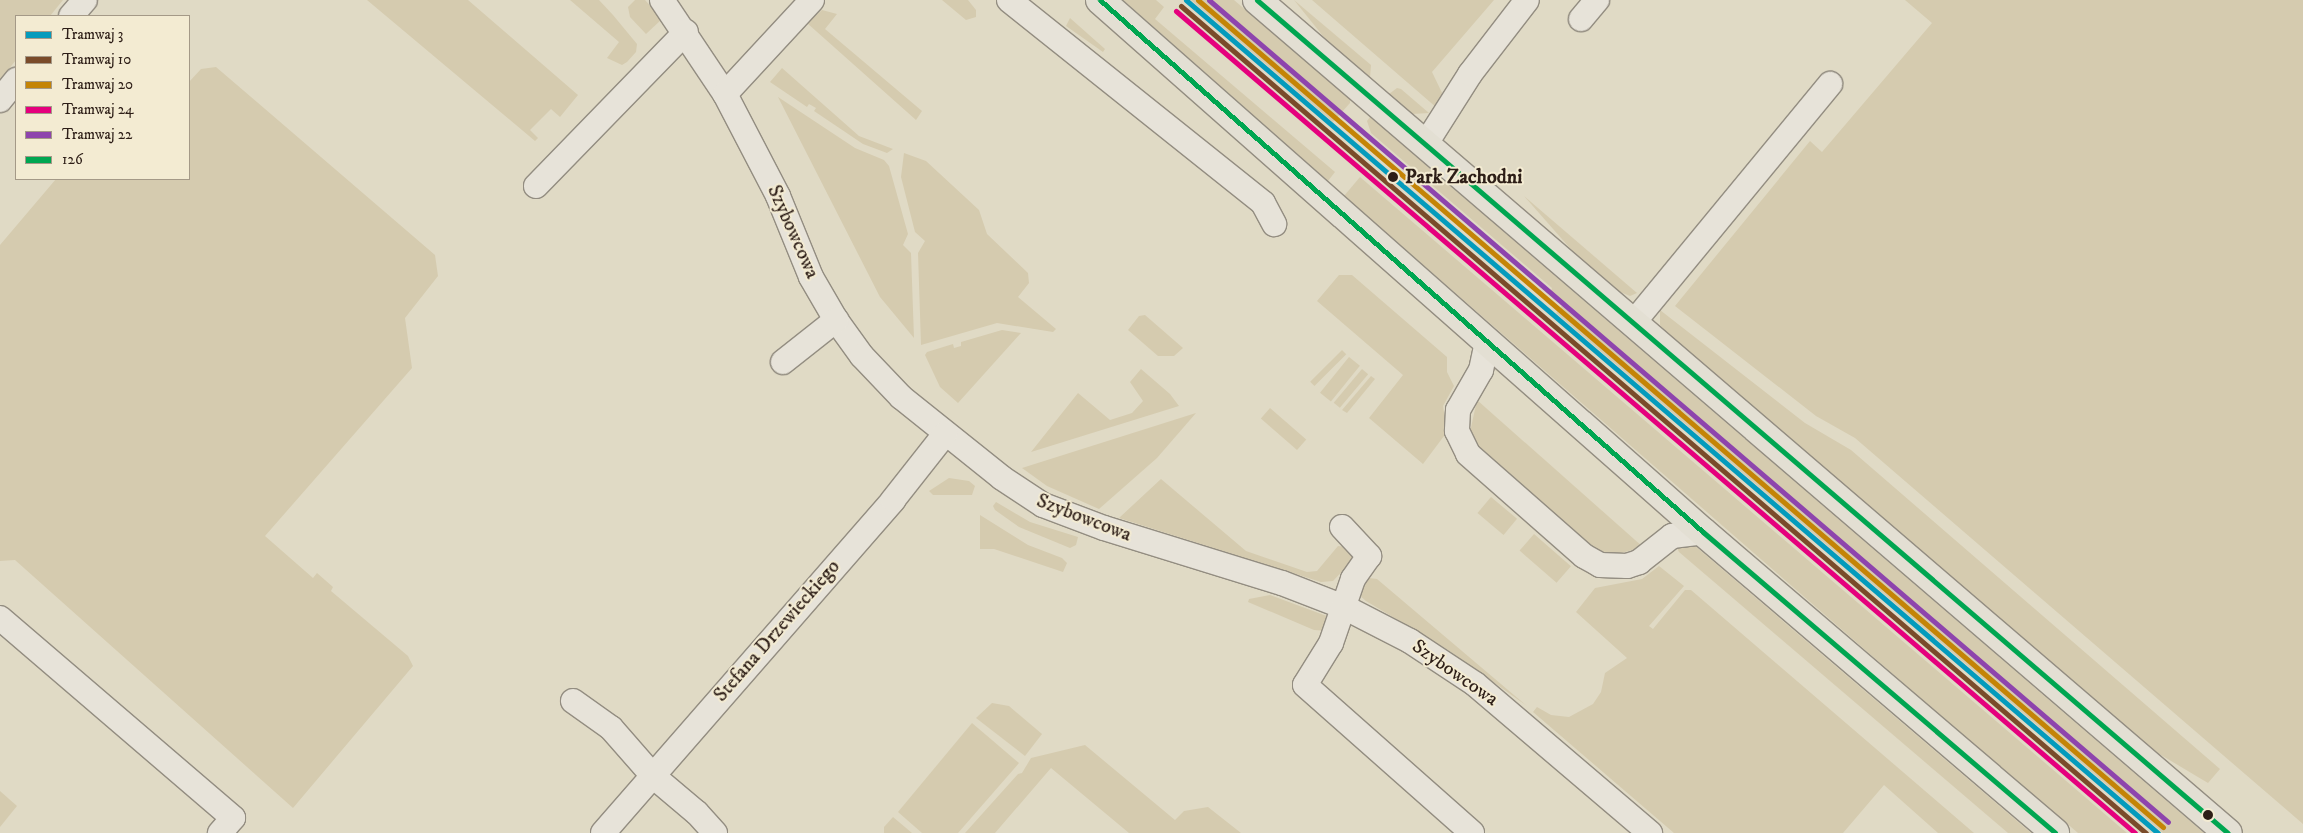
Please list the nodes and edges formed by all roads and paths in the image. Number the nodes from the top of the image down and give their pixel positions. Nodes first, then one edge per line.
1 (86, 0) edge
2 (812, 0) edge
3 (1009, 0) edge
4 (1100, 0) edge
5 (1257, 0) edge
6 (1527, 0) edge
7 (1598, 0) edge
8 (676, 11) edge
9 (72, 15) edge
10 (1581, 19) dead end
11 (15, 81) edge
12 (1830, 84) dead end
13 (726, 94) junction
14 (0, 100) edge
15 (1425, 145) junction
16 (536, 186) dead end
17 (1274, 224) dead end
18 (836, 320) junction
19 (1633, 322) junction
20 (1487, 342) junction
21 (783, 362) dead end
22 (945, 434) junction
23 (1342, 527) dead end
24 (1703, 532) junction
25 (1344, 607) junction
26 (0, 618) edge
27 (573, 701) dead end
28 (653, 776) junction
29 (606, 831) edge
30 (220, 833) edge
31 (715, 833) edge
32 (1472, 833) edge
33 (1650, 833) edge
34 (2055, 833) edge
35 (2228, 833) edge

1 - 9 street
2 - 13 street
3 - 17 street
4 - 20 main road
5 - 15 main road
6 - 15 street
7 - 10 street
8 - 13 street, Szybowcowa
8 - 16 street
11 - 14 street
12 - 19 street
13 - 18 street, Szybowcowa
15 - 19 main road
18 - 21 street
18 - 22 street, Szybowcowa
19 - 35 main road
20 - 24 main road
20 - 24 street
22 - 25 street, Szybowcowa
22 - 28 street, Stefana Drzewieckiego
23 - 25 street
24 - 34 main road
25 - 32 street
25 - 33 street, Szybowcowa
26 - 30 street
27 - 28 street
28 - 29 street, Stefana Drzewieckiego
28 - 31 street

